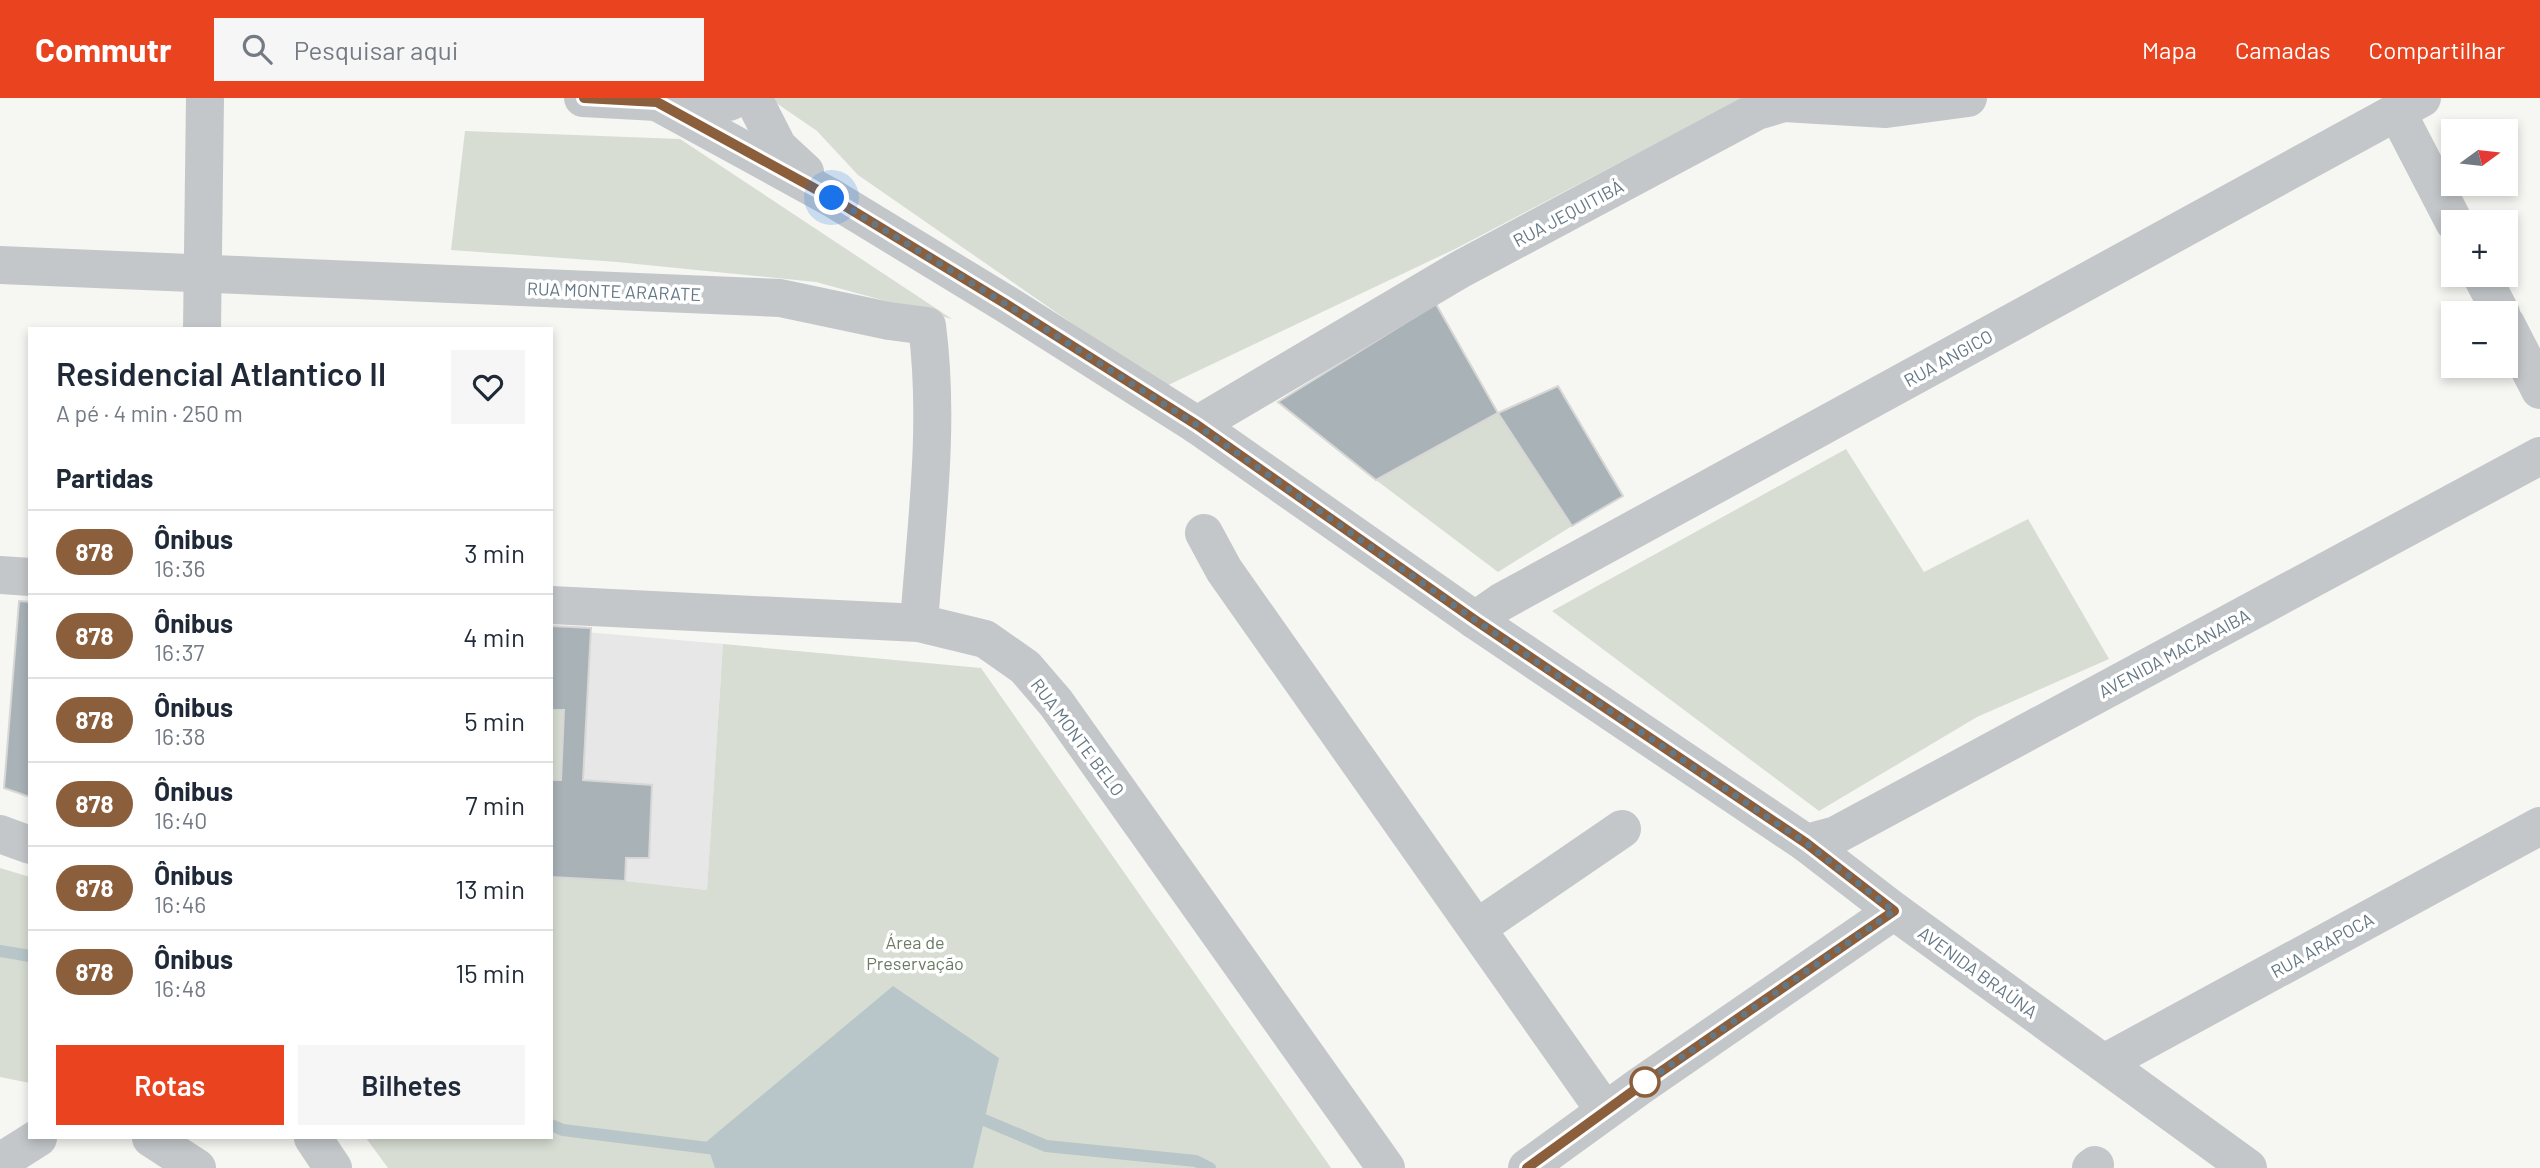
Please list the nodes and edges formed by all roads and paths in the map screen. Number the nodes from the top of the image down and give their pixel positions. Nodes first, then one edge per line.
1 (205, 98) edge
2 (583, 98) edge
3 (737, 98) edge
4 (753, 98) edge
5 (1968, 98) edge
6 (657, 102) junction
7 (2410, 105) edge
8 (832, 198) junction
9 (2449, 210) edge
10 (0, 265) edge
11 (204, 274) junction
12 (202, 327) edge
13 (2518, 347) edge
14 (2540, 390) edge
15 (1197, 425) junction
16 (2540, 456) edge
17 (1204, 533) dead end
18 (0, 575) edge
19 (28, 577) edge
20 (553, 605) edge
21 (1475, 620) junction
22 (919, 624) junction
23 (2540, 826) edge
24 (1622, 829) dead end
25 (0, 834) edge
26 (1806, 843) junction
27 (28, 844) edge
28 (1894, 911) junction
29 (1477, 928) junction
30 (2104, 1063) junction
31 (1605, 1111) junction
32 (36, 1139) edge
33 (153, 1139) edge
34 (0, 1162) edge
35 (197, 1168) edge
36 (1386, 1168) edge
37 (1527, 1168) edge
38 (2248, 1168) edge

1 - 11 street
2 - 6 street, AVENIDA BRAÚNA
3 - 6 street
4 - 8 street, AVENIDA BRAÚNA
5 - 15 street, RUA JEQUITIBÁ
6 - 8 street, AVENIDA BRAÚNA
7 - 9 street
7 - 21 street, RUA ANGICO
8 - 15 street, AVENIDA BRAÚNA
10 - 11 street, RUA MONTE ARARATE
11 - 12 street
11 - 22 street, RUA MONTE ARARATE
13 - 14 street
15 - 21 street, AVENIDA BRAÚNA
16 - 26 street, AVENIDA MACANAIBA
17 - 29 street
18 - 19 street
20 - 22 street, RUA MONTE BELO
21 - 26 street, AVENIDA BRAÚNA
22 - 36 street, RUA MONTE BELO
23 - 30 street, RUA ARAPOCA
24 - 29 street
25 - 27 street
26 - 28 street, AVENIDA BRAÚNA
28 - 30 street, AVENIDA BRAÚNA
28 - 31 street
29 - 31 street
30 - 38 street, AVENIDA BRAÚNA
31 - 37 street
32 - 34 street
33 - 35 street

